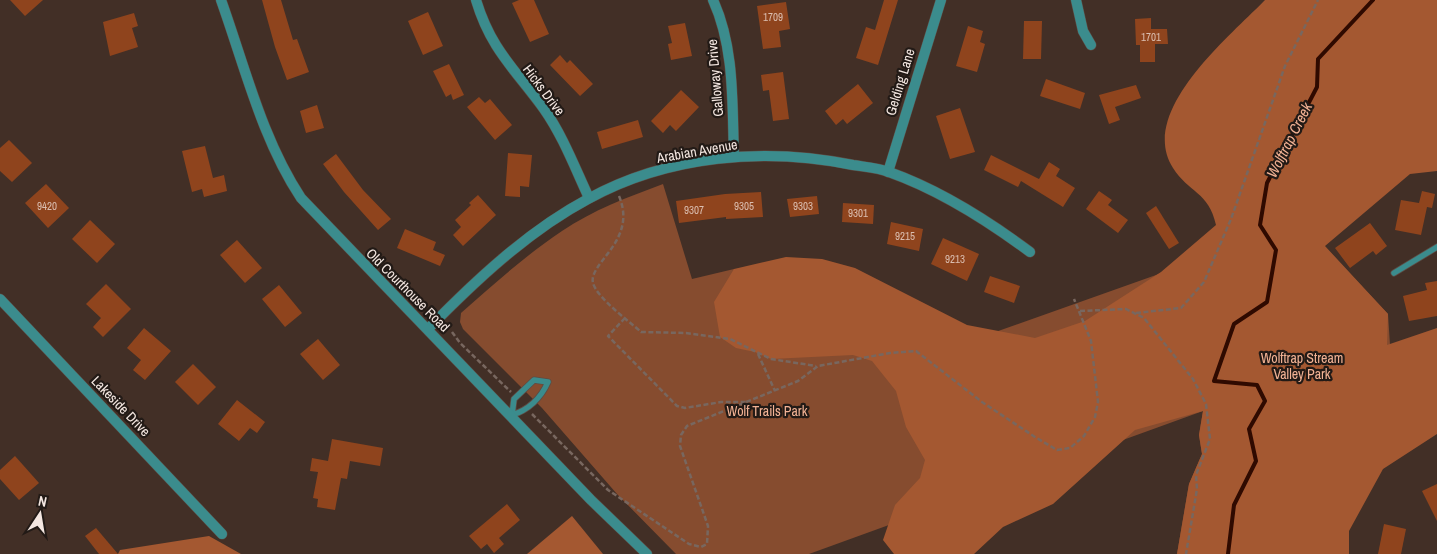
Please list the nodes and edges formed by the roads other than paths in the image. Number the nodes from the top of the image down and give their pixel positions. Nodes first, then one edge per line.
1 (221, 0) edge
2 (476, 0) edge
3 (713, 0) edge
4 (941, 0) edge
5 (1076, 0) edge
6 (1091, 45) dead end
7 (734, 156) junction
8 (888, 172) junction
9 (589, 198) junction
10 (1437, 248) edge
11 (1030, 252) dead end
12 (1394, 273) dead end
13 (0, 299) edge
14 (428, 329) junction
15 (512, 416) junction
16 (222, 534) dead end
17 (647, 554) edge

1 - 14 street, Old Courthouse Road
2 - 9 street, Hicks Drive
3 - 7 street, Galloway Drive
4 - 8 street, Gelding Lane
5 - 6 street
7 - 8 street, Arabian Avenue
7 - 9 street, Arabian Avenue
8 - 11 street, Arabian Avenue
9 - 14 street, Arabian Avenue
10 - 12 lane
13 - 16 street, Lakeside Drive
14 - 15 street, Old Courthouse Road
15 - 15 lane
15 - 17 street, Old Courthouse Road

